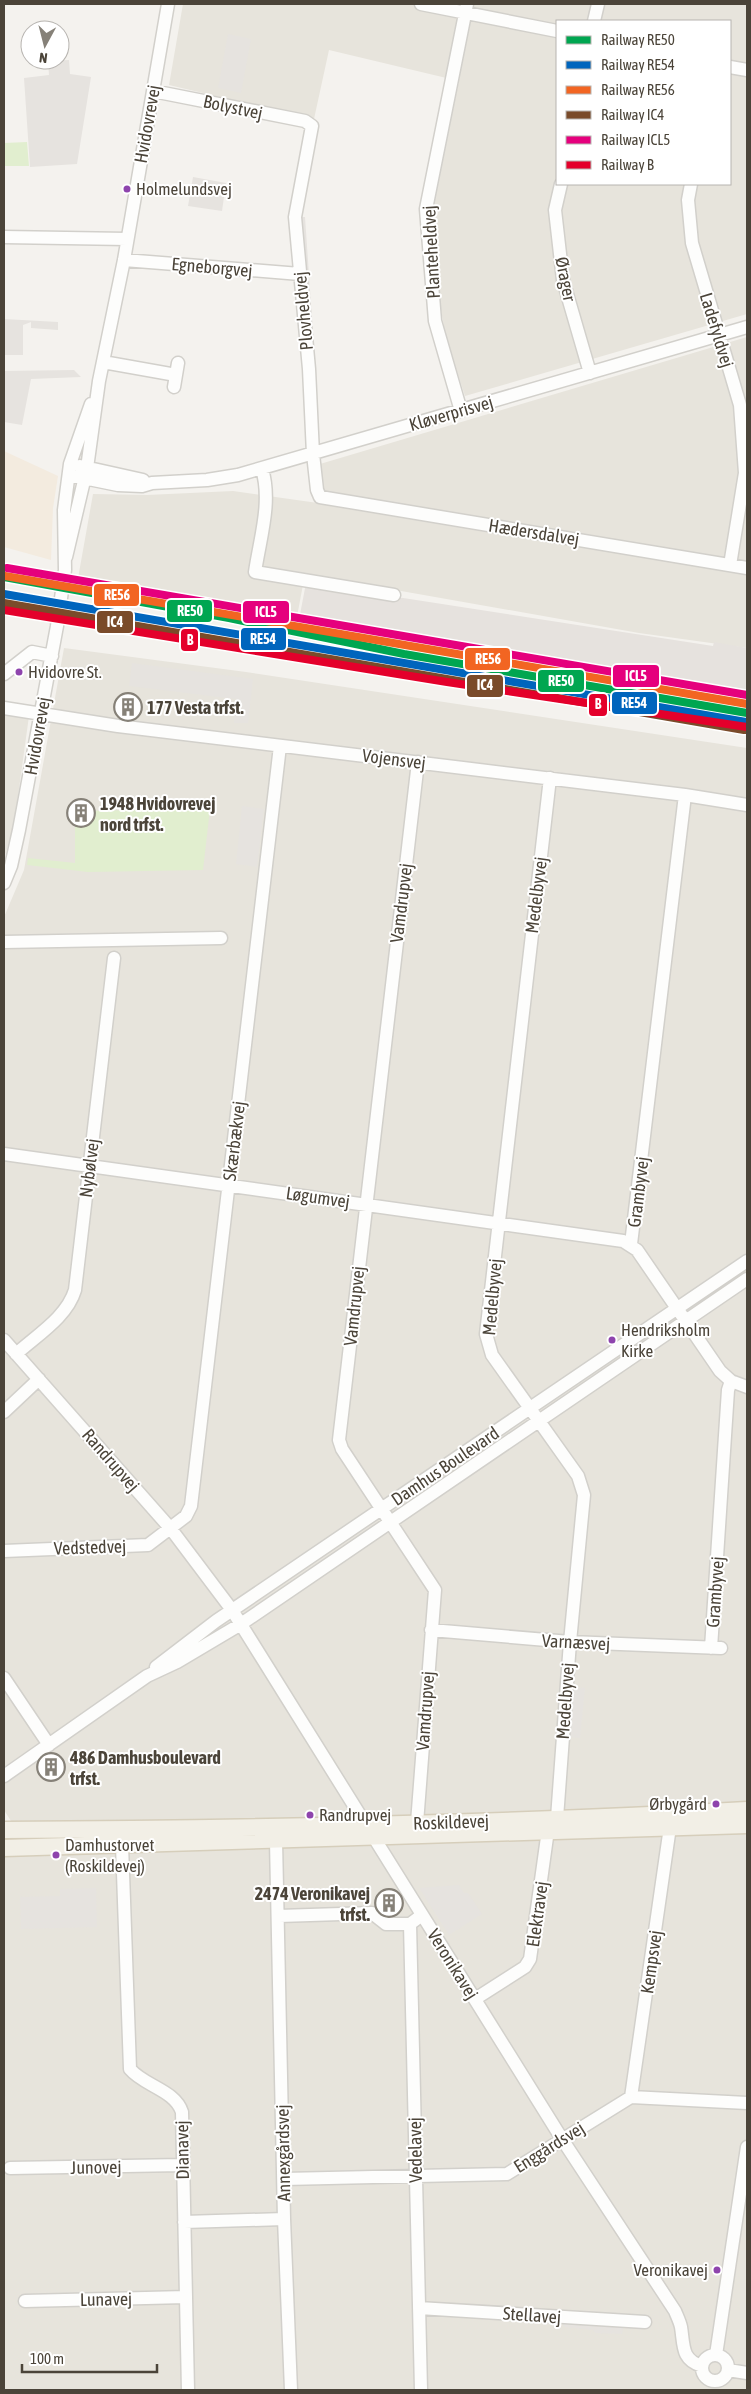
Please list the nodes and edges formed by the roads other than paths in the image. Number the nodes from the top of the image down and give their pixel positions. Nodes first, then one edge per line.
1 (168, 4) edge
2 (422, 4) edge
3 (598, 4) edge
4 (466, 8) edge
5 (594, 20) edge
6 (556, 31) edge
7 (731, 67) edge
8 (747, 70) edge
9 (153, 91) junction
10 (312, 126) joint
11 (561, 185) edge
12 (691, 185) edge
13 (4, 237) edge
14 (127, 239) junction
15 (124, 260) junction
16 (300, 274) junction
17 (747, 327) edge
18 (718, 335) junction
19 (103, 362) junction
20 (590, 373) junction
21 (176, 375) dead end
22 (99, 381) junction
23 (461, 411) junction
24 (313, 454) junction
25 (262, 468) junction
26 (69, 470) junction
27 (86, 473) junction
28 (320, 497) joint
29 (66, 557) junction
30 (730, 565) junction
31 (747, 568) edge
32 (394, 595) dead end
33 (52, 656) junction
34 (4, 674) edge
35 (4, 708) edge
36 (41, 714) junction
37 (280, 746) junction
38 (418, 762) junction
39 (550, 778) junction
40 (685, 795) junction
41 (747, 805) edge
42 (7, 865) edge
43 (4, 883) edge
44 (222, 938) dead end
45 (4, 942) edge
46 (114, 958) dead end
47 (4, 1154) edge
48 (89, 1166) junction
49 (229, 1185) junction
50 (365, 1204) junction
51 (499, 1223) junction
52 (631, 1244) junction
53 (747, 1261) edge
54 (747, 1279) edge
55 (678, 1309) junction
56 (687, 1321) junction
57 (4, 1340) edge
58 (16, 1354) junction
59 (39, 1380) junction
60 (731, 1381) junction
61 (747, 1387) edge
62 (530, 1408) junction
63 (4, 1412) edge
64 (539, 1421) junction
65 (382, 1508) junction
66 (389, 1522) junction
67 (171, 1529) junction
68 (4, 1551) edge
69 (232, 1610) junction
70 (241, 1624) junction
71 (431, 1630) junction
72 (570, 1642) junction
73 (716, 1648) joint
74 (147, 1676) junction
75 (4, 1678) edge
76 (49, 1745) junction
77 (4, 1775) edge
78 (747, 1810) edge
79 (417, 1823) junction
80 (553, 1824) junction
81 (747, 1825) edge
82 (670, 1827) junction
83 (4, 1830) edge
84 (369, 1832) junction
85 (276, 1841) junction
86 (122, 1845) junction
87 (4, 1848) edge
88 (422, 1915) junction
89 (279, 1916) junction
90 (410, 1924) junction
91 (475, 1999) junction
92 (631, 2096) junction
93 (747, 2103) edge
94 (562, 2139) junction
95 (747, 2147) edge
96 (182, 2165) junction
97 (10, 2168) dead end
98 (415, 2176) junction
99 (284, 2179) junction
100 (284, 2219) junction
101 (184, 2222) junction
102 (186, 2298) junction
103 (25, 2301) dead end
104 (419, 2308) junction
105 (646, 2322) dead end
106 (716, 2355) junction
107 (702, 2366) junction
108 (728, 2370) junction
109 (747, 2372) edge
110 (711, 2385) edge
111 (188, 2390) edge
112 (291, 2390) edge
113 (421, 2390) edge

1 - 9 street, Hvidovrevej
2 - 4 street
3 - 5 street
4 - 6 street
4 - 23 street, Planteheldvej
7 - 8 street
9 - 10 street, Bolystvej
9 - 14 street, Hvidovrevej
10 - 16 street, Plovheldvej
11 - 20 street, Ørager
12 - 18 street, Ladefyldvej
13 - 14 street
14 - 15 street, Hvidovrevej
15 - 16 street, Egneborgvej
15 - 19 street, Hvidovrevej
16 - 24 street, Plovheldvej
17 - 18 street, Kløverprisvej
18 - 20 street, Kløverprisvej
18 - 30 street, Ladefyldvej
19 - 21 street
19 - 22 street, Hvidovrevej
20 - 23 street, Kløverprisvej
22 - 26 street, Hvidovrevej
22 - 27 street, Hvidovrevej
23 - 24 street, Kløverprisvej
24 - 25 street, Kløverprisvej
24 - 28 street, Plovheldvej
25 - 27 street, Kløverprisvej
25 - 32 street
26 - 27 street, Kløverprisvej
26 - 29 street, Hvidovrevej
27 - 29 street, Hvidovrevej
28 - 30 street, Hædersdalvej
29 - 33 street, Hvidovrevej
30 - 31 street, Hædersdalvej
33 - 34 street
33 - 36 street, Hvidovrevej
35 - 36 street, Vojensvej
36 - 37 street, Vojensvej
36 - 42 street, Hvidovrevej
37 - 38 street, Vojensvej
37 - 49 street, Skærbækvej
38 - 39 street, Vojensvej
38 - 50 street, Vamdrupvej
39 - 40 street, Vojensvej
39 - 51 street, Medelbyvej
40 - 41 street, Vojensvej
40 - 52 street, Grambyvej
42 - 43 street, Hvidovrevej
44 - 45 street
46 - 48 street, Nybølvej
47 - 48 street, Løgumvej
48 - 49 street, Løgumvej
48 - 58 street, Nybølvej
49 - 50 street, Løgumvej
49 - 67 street, Skærbækvej
50 - 51 street, Løgumvej
50 - 65 street, Vamdrupvej
51 - 52 street, Løgumvej
51 - 62 street, Medelbyvej
52 - 55 street, Grambyvej
53 - 55 street, Damhus Boulevard
54 - 56 street, Damhus Boulevard
55 - 56 street, Grambyvej
55 - 62 street, Damhus Boulevard
56 - 60 street, Grambyvej
56 - 64 street, Damhus Boulevard
57 - 58 street, Randrupvej
58 - 59 street, Randrupvej
59 - 63 street
59 - 67 street, Randrupvej
60 - 61 street
60 - 73 street, Grambyvej
62 - 64 street, Medelbyvej
62 - 65 street, Damhus Boulevard
64 - 66 street, Damhus Boulevard
64 - 72 street, Medelbyvej
65 - 66 street, Vamdrupvej
65 - 69 street, Damhus Boulevard
66 - 70 street, Damhus Boulevard
66 - 71 street, Vamdrupvej
67 - 68 street, Vedstedvej
67 - 69 street, Randrupvej
69 - 70 street, Randrupvej
69 - 74 street, Damhus Boulevard
70 - 74 street, Damhus Boulevard
70 - 84 street, Randrupvej
71 - 72 street, Varnæsvej
71 - 79 street, Vamdrupvej
72 - 73 street, Varnæsvej
72 - 80 street, Medelbyvej
74 - 76 street, Damhus Boulevard
75 - 76 street
76 - 77 street, Damhus Boulevard
78 - 80 main road, Roskildevej
79 - 80 main road, Roskildevej
79 - 84 main road, Roskildevej
80 - 82 main road, Roskildevej
80 - 84 main road, Roskildevej
80 - 91 street, Elektravej
81 - 82 main road, Roskildevej
82 - 92 street, Kempsvej
83 - 84 main road, Roskildevej
84 - 85 main road, Roskildevej
84 - 88 street, Veronikavej
85 - 86 main road, Roskildevej
85 - 89 street, Annexgårdsvej
86 - 87 main road, Roskildevej
86 - 96 street, Dianavej
88 - 90 street
88 - 91 street, Veronikavej
89 - 90 street
89 - 99 street, Annexgårdsvej
90 - 98 street, Vedelavej
91 - 94 street, Veronikavej
92 - 93 street
92 - 94 street, Enggårdsvej
94 - 98 street, Enggårdsvej
94 - 107 street, Veronikavej
95 - 106 street
96 - 97 street, Junovej
96 - 101 street, Dianavej
98 - 99 street, Enggårdsvej
98 - 104 street, Vedelavej
99 - 100 street, Annexgårdsvej
100 - 101 street
100 - 112 street, Annexgårdsvej
101 - 102 street, Dianavej
102 - 103 street, Lunavej
102 - 111 street, Dianavej
104 - 105 street, Stellavej
104 - 113 street, Vedelavej
106 - 107 street
106 - 108 street
107 - 110 street
108 - 109 street
108 - 110 street

